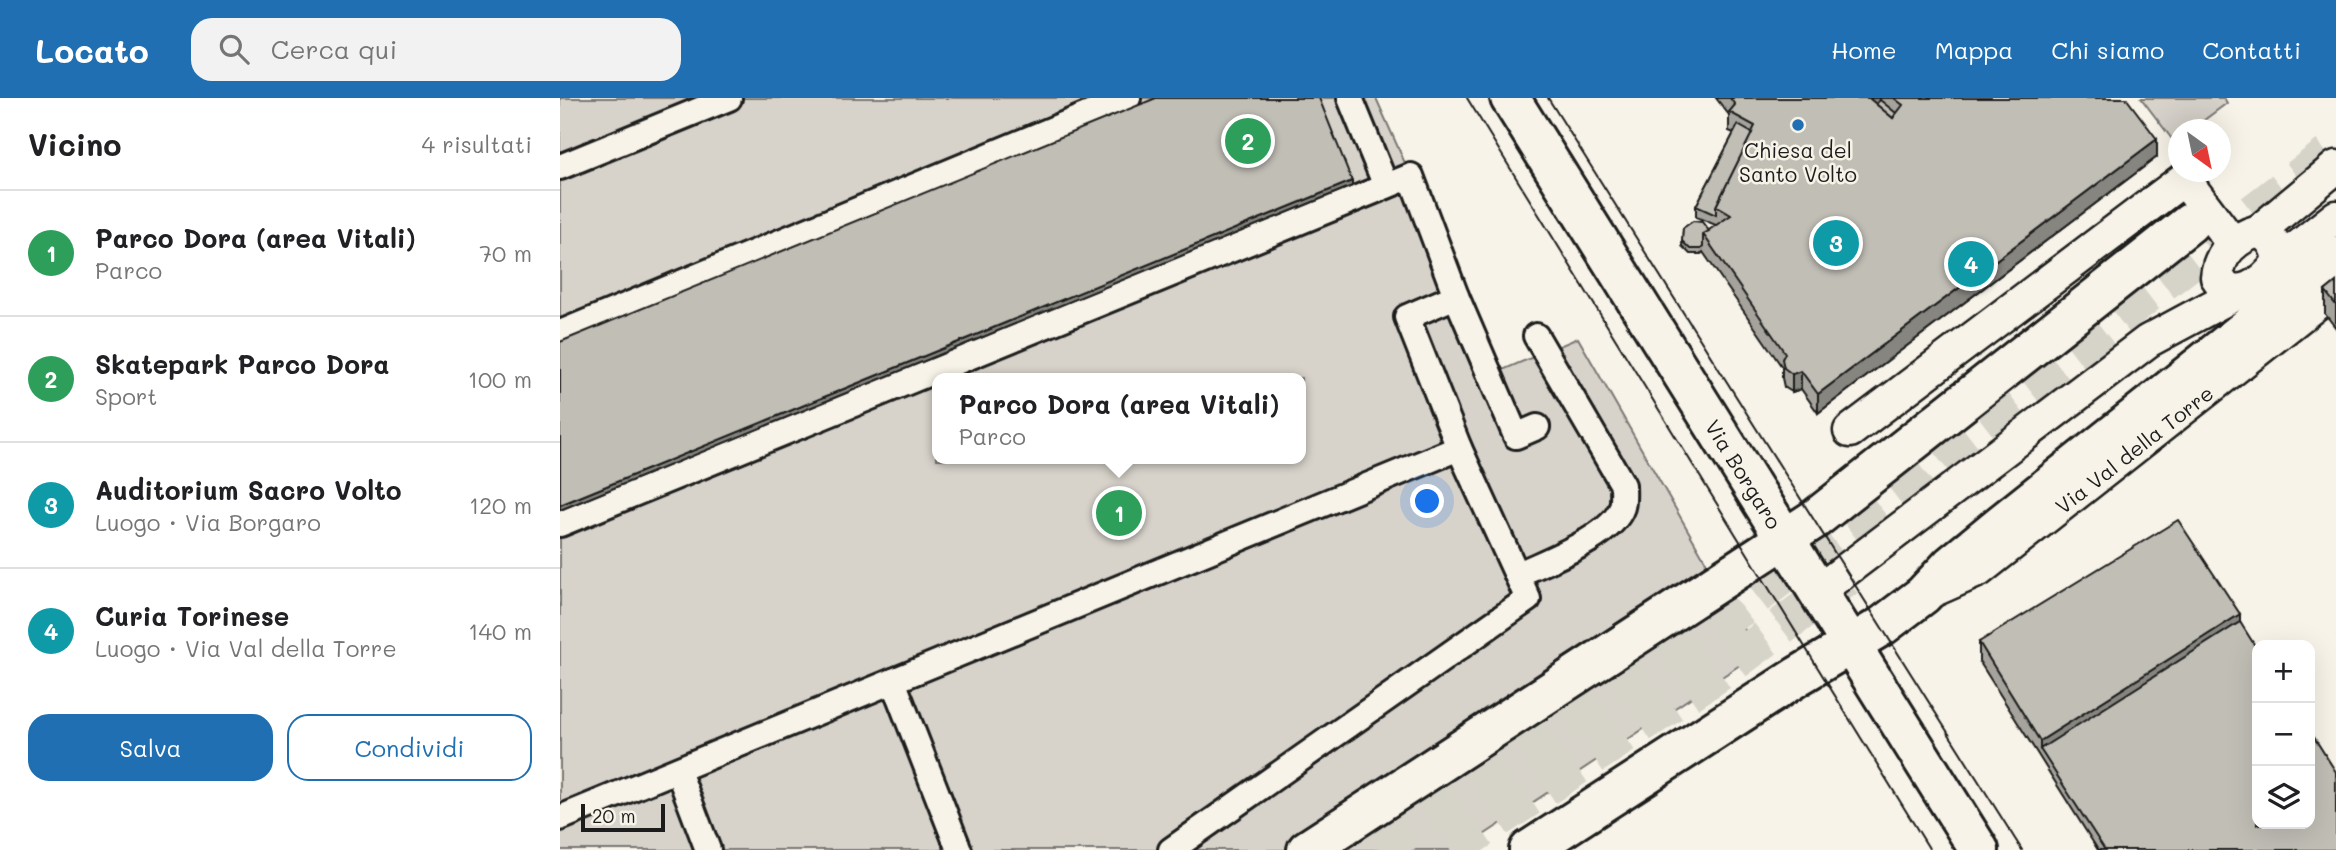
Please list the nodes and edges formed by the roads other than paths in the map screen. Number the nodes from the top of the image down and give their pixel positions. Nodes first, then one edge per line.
1 (729, 98) edge
2 (1128, 98) edge
3 (1350, 98) edge
4 (1510, 98) edge
5 (560, 167) edge
6 (2336, 167) edge
7 (1386, 186) junction
8 (2336, 216) edge
9 (2190, 223) dead end
10 (2237, 246) junction
11 (2336, 257) edge
12 (2278, 263) junction
13 (2336, 288) edge
14 (2241, 291) junction
15 (1456, 296) junction
16 (560, 333) edge
17 (1536, 336) dead end
18 (2148, 341) junction
19 (1536, 427) dead end
20 (1850, 431) dead end
21 (1459, 448) junction
22 (560, 524) edge
23 (1784, 539) junction
24 (1517, 575) junction
25 (1740, 583) dead end
26 (1817, 592) junction
27 (1923, 595) junction
28 (1850, 645) junction
29 (893, 681) junction
30 (678, 771) junction
31 (560, 818) edge
32 (708, 850) edge
33 (959, 850) edge
34 (1171, 850) edge
35 (1307, 850) edge
36 (1337, 850) edge
37 (1529, 850) edge
38 (1979, 850) edge

1 - 5 street
2 - 16 street
3 - 7 street
4 - 23 main road, Via Borgaro
6 - 10 street
7 - 15 street
7 - 22 street
8 - 12 street
9 - 23 main road
10 - 12 street
10 - 14 street
10 - 18 street
10 - 20 street
11 - 27 main road
12 - 14 street
13 - 27 street, Via Val della Torre
14 - 18 street
15 - 19 street
15 - 21 street
17 - 24 street
18 - 26 street
21 - 24 street
21 - 29 street
23 - 26 main road, Via Borgaro
23 - 35 main road
24 - 34 street
25 - 36 street
26 - 28 main road, Via Borgaro
27 - 28 main road
28 - 37 main road
28 - 38 main road, Via Borgaro
29 - 30 street
29 - 33 street
30 - 31 street
30 - 32 street

